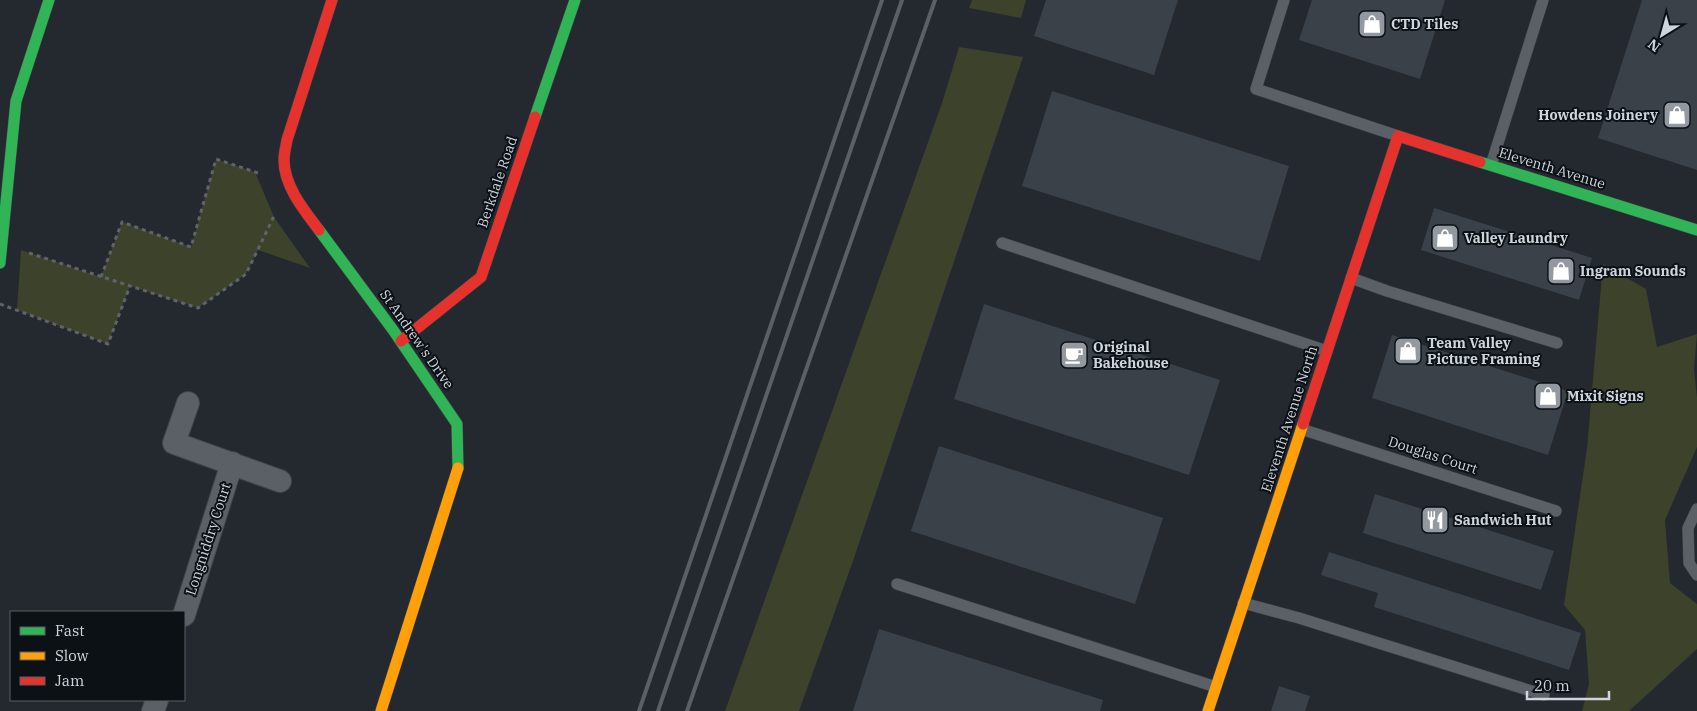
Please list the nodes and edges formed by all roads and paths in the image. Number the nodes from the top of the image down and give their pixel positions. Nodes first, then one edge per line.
1 (49, 0) edge
2 (332, 0) edge
3 (575, 0) edge
4 (1284, 0) edge
5 (1544, 0) edge
6 (1398, 136) junction
7 (1491, 165) junction
8 (289, 184) junction
9 (1697, 230) edge
10 (1002, 243) dead end
11 (2, 244) junction
12 (0, 263) edge
13 (102, 277) junction
14 (1351, 278) junction
15 (130, 286) junction
16 (0, 304) edge
17 (401, 341) junction
18 (1557, 343) dead end
19 (1327, 352) junction
20 (188, 403) dead end
21 (1301, 429) junction
22 (232, 463) junction
23 (280, 480) dead end
24 (1697, 509) edge
25 (1556, 511) dead end
26 (1697, 575) edge
27 (896, 584) dead end
28 (1244, 603) junction
29 (185, 612) edge
30 (1216, 687) junction
31 (1544, 695) dead end
32 (380, 711) edge
33 (1208, 711) edge

1 - 11 street
2 - 8 street, St Andrew's Drive
3 - 17 street, Berkdale Road
4 - 6 lane
5 - 7 lane
6 - 7 street, Eleventh Avenue
6 - 14 street, Eleventh Avenue North
7 - 9 street, Eleventh Avenue
8 - 13 path
8 - 15 path
8 - 17 street, St Andrew's Drive
10 - 19 lane
11 - 12 street
11 - 13 path
13 - 15 path
14 - 18 lane
14 - 19 street, Eleventh Avenue North
15 - 16 path
17 - 32 street, St Andrew's Drive
19 - 21 street, Eleventh Avenue North
20 - 22 street
21 - 25 lane, Douglas Court
21 - 28 street, Eleventh Avenue North
22 - 23 street
22 - 29 street, Longniddry Court
24 - 26 lane
27 - 30 lane
28 - 30 street, Eleventh Avenue North
28 - 31 lane
30 - 33 street, Eleventh Avenue North

